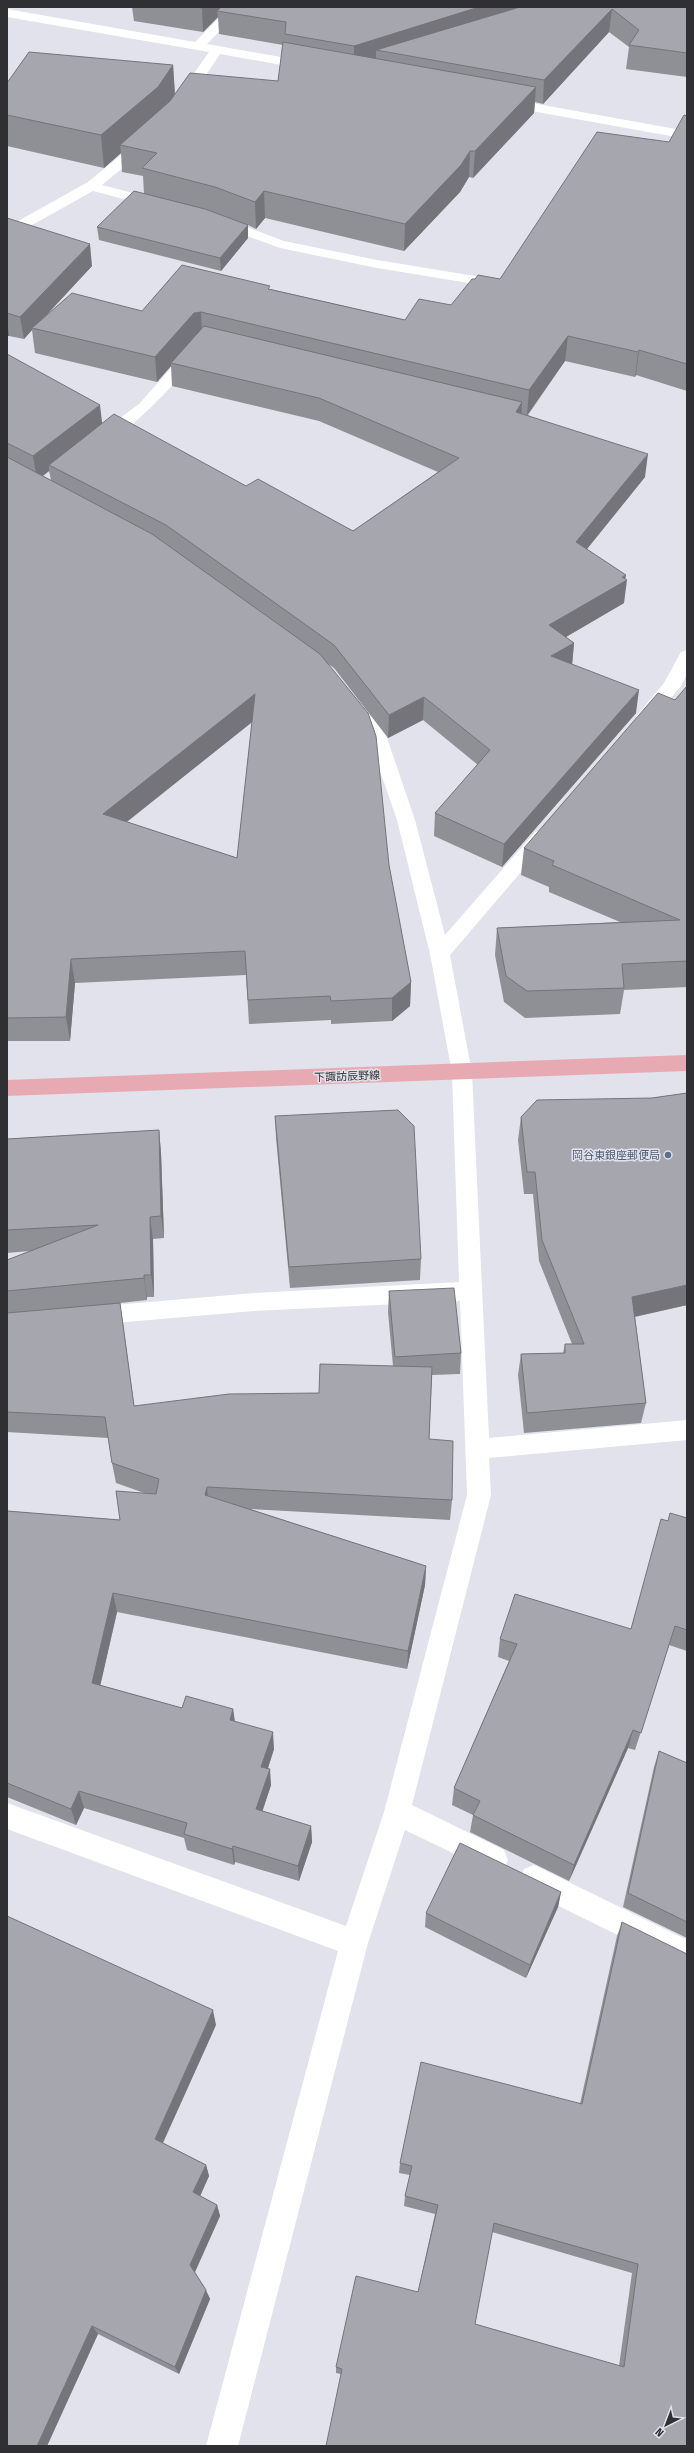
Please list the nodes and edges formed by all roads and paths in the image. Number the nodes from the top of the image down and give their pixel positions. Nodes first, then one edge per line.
1 (48, 7) edge
2 (237, 7) edge
3 (7, 13) edge
4 (36, 17) junction
5 (198, 46) junction
6 (217, 50) junction
7 (325, 69) edge
8 (494, 100) edge
9 (174, 111) edge
10 (155, 133) edge
11 (687, 135) edge
12 (91, 186) junction
13 (174, 208) edge
14 (204, 216) edge
15 (7, 235) edge
16 (487, 282) edge
17 (202, 342) edge
18 (88, 450) edge
19 (687, 656) edge
20 (347, 697) edge
21 (636, 728) edge
22 (554, 823) edge
23 (440, 954) junction
24 (687, 1062) edge
25 (462, 1073) junction
26 (7, 1088) edge
27 (471, 1291) junction
28 (71, 1318) edge
29 (687, 1430) edge
30 (478, 1449) junction
31 (397, 1812) junction
32 (7, 1816) edge
33 (354, 1943) junction
34 (687, 1955) edge
35 (222, 2446) edge

1 - 4 street
2 - 5 street
3 - 4 street
4 - 5 street
5 - 6 street
6 - 7 street
6 - 9 street
8 - 11 street
10 - 12 street
12 - 13 street
12 - 15 street
14 - 16 street
17 - 18 street
19 - 21 street
20 - 23 street
22 - 23 street
23 - 25 street
24 - 25 main road, 下諏訪辰野線
25 - 26 main road, 下諏訪辰野線
25 - 27 street
27 - 28 street
27 - 30 street
29 - 30 street
30 - 31 street
31 - 33 street
31 - 34 street
32 - 33 street
33 - 35 street

